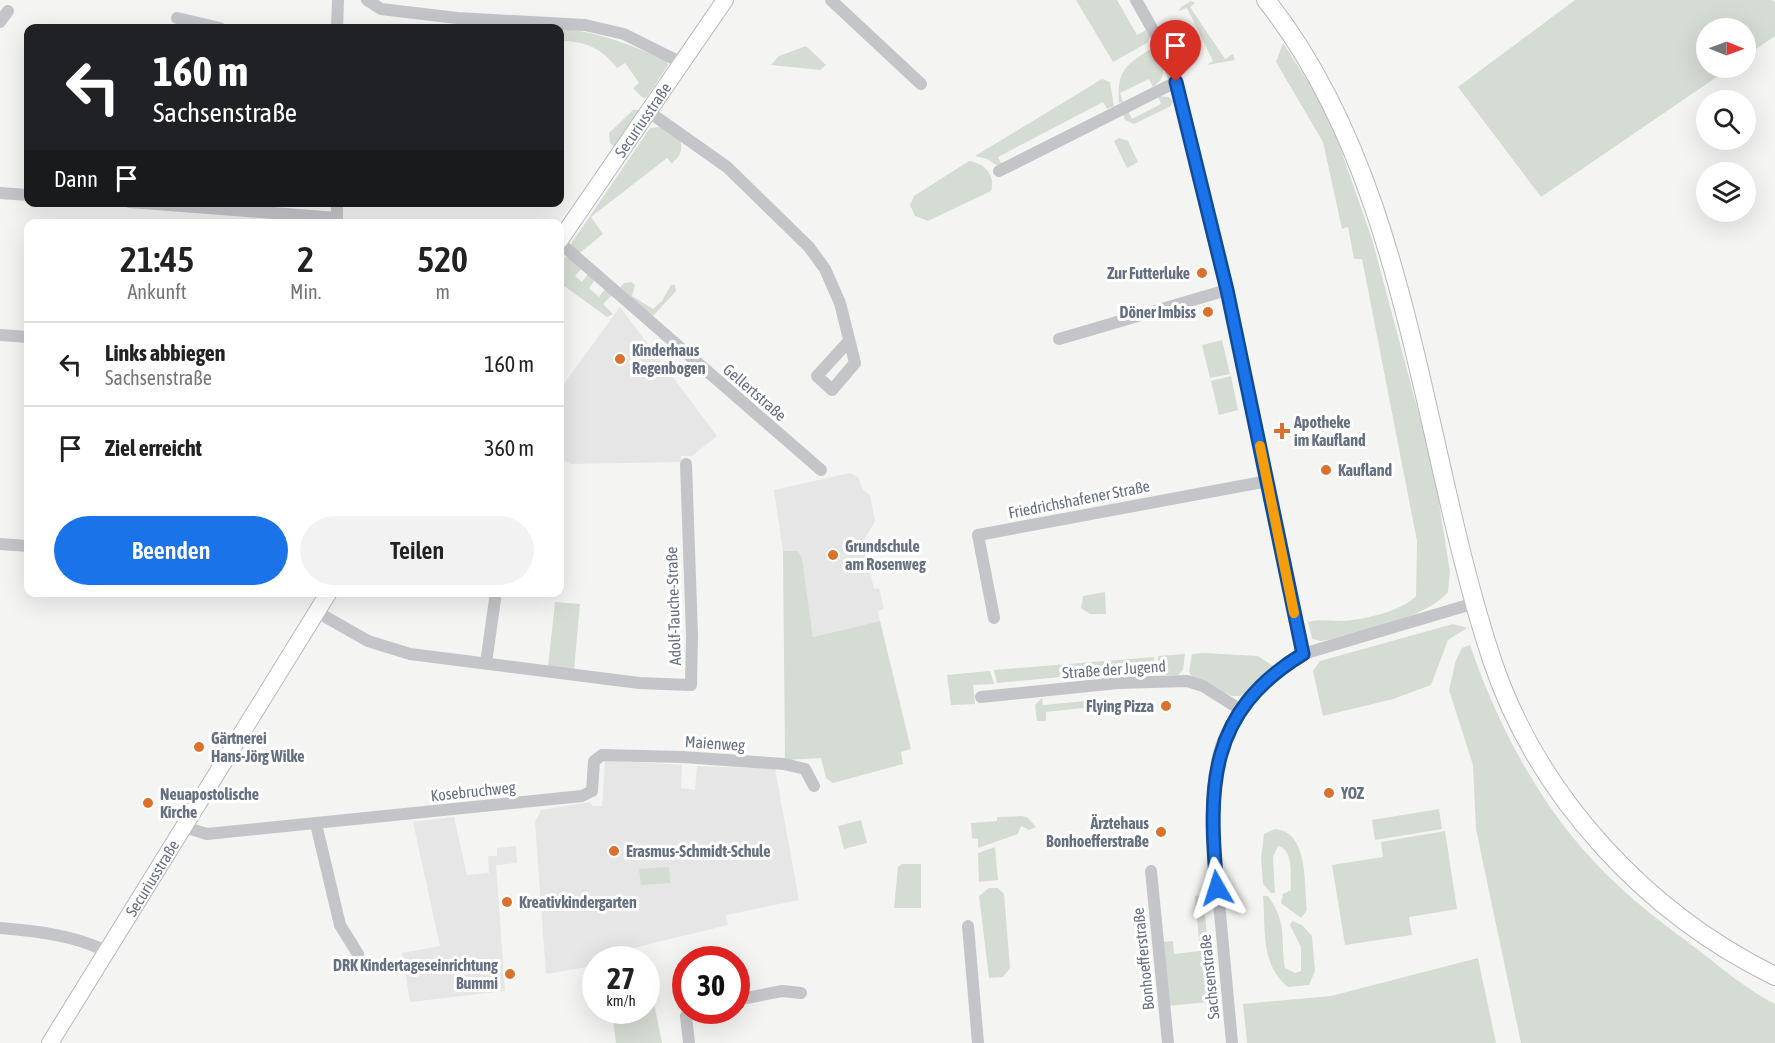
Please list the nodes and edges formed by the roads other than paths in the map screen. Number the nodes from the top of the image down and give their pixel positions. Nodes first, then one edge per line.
1 (338, 0) edge
2 (367, 0) edge
3 (725, 0) edge
4 (831, 0) edge
5 (1136, 0) edge
6 (1266, 0) edge
7 (8, 11) dead end
8 (177, 18) dead end
9 (0, 22) edge
10 (203, 24) edge
11 (337, 24) edge
12 (682, 63) junction
13 (1176, 82) junction
14 (921, 84) dead end
15 (650, 112) junction
16 (999, 171) dead end
17 (0, 193) edge
18 (24, 195) edge
19 (184, 207) edge
20 (315, 219) edge
21 (564, 236) edge
22 (564, 245) edge
23 (1227, 290) junction
24 (0, 335) edge
25 (24, 337) edge
26 (1059, 339) dead end
27 (849, 341) dead end
28 (686, 464) dead end
29 (821, 470) dead end
30 (1268, 481) junction
31 (0, 544) edge
32 (24, 546) edge
33 (326, 597) edge
34 (495, 597) edge
35 (1475, 603) junction
36 (316, 612) junction
37 (994, 618) dead end
38 (1303, 654) junction
39 (486, 663) junction
40 (981, 697) dead end
41 (1241, 710) junction
42 (602, 755) joint
43 (814, 786) dead end
44 (316, 824) junction
45 (184, 827) junction
46 (1151, 871) dead end
47 (968, 927) dead end
48 (0, 928) edge
49 (106, 951) junction
50 (358, 954) dead end
51 (1775, 976) edge
52 (801, 993) dead end
53 (750, 997) edge
54 (687, 1024) edge
55 (50, 1043) edge
56 (689, 1043) edge
57 (978, 1043) edge
58 (1168, 1043) edge
59 (1232, 1043) edge

1 - 11 street
2 - 12 street
3 - 12 street, Securiusstraße
4 - 14 street
5 - 13 street
6 - 35 main road
7 - 9 street
8 - 10 street
12 - 15 street, Securiusstraße
13 - 16 street
13 - 23 street
15 - 21 street, Securiusstraße
15 - 27 street
17 - 18 street
19 - 20 street
22 - 29 street, Gellertstraße
23 - 26 street
23 - 30 street
24 - 25 street
28 - 39 street, Adolf-Tauche-Straße
30 - 37 street, Friedrichshafener Straße
30 - 38 street
31 - 32 street
33 - 36 street, Securiusstraße
34 - 39 street
35 - 38 street, Sachsenstraße
35 - 51 main road
36 - 39 street, Adolf-Tauche-Straße
36 - 45 street, Securiusstraße
38 - 41 street, Sachsenstraße
40 - 41 street, Straße der Jugend
41 - 59 street, Sachsenstraße
42 - 43 street, Maienweg
42 - 44 street, Kosebruchweg
44 - 45 street, Kosebruchweg
44 - 50 street
45 - 49 street, Securiusstraße
46 - 58 street, Bonhoefferstraße
47 - 57 street
48 - 49 street
49 - 55 street, Securiusstraße
52 - 53 street
54 - 56 street

